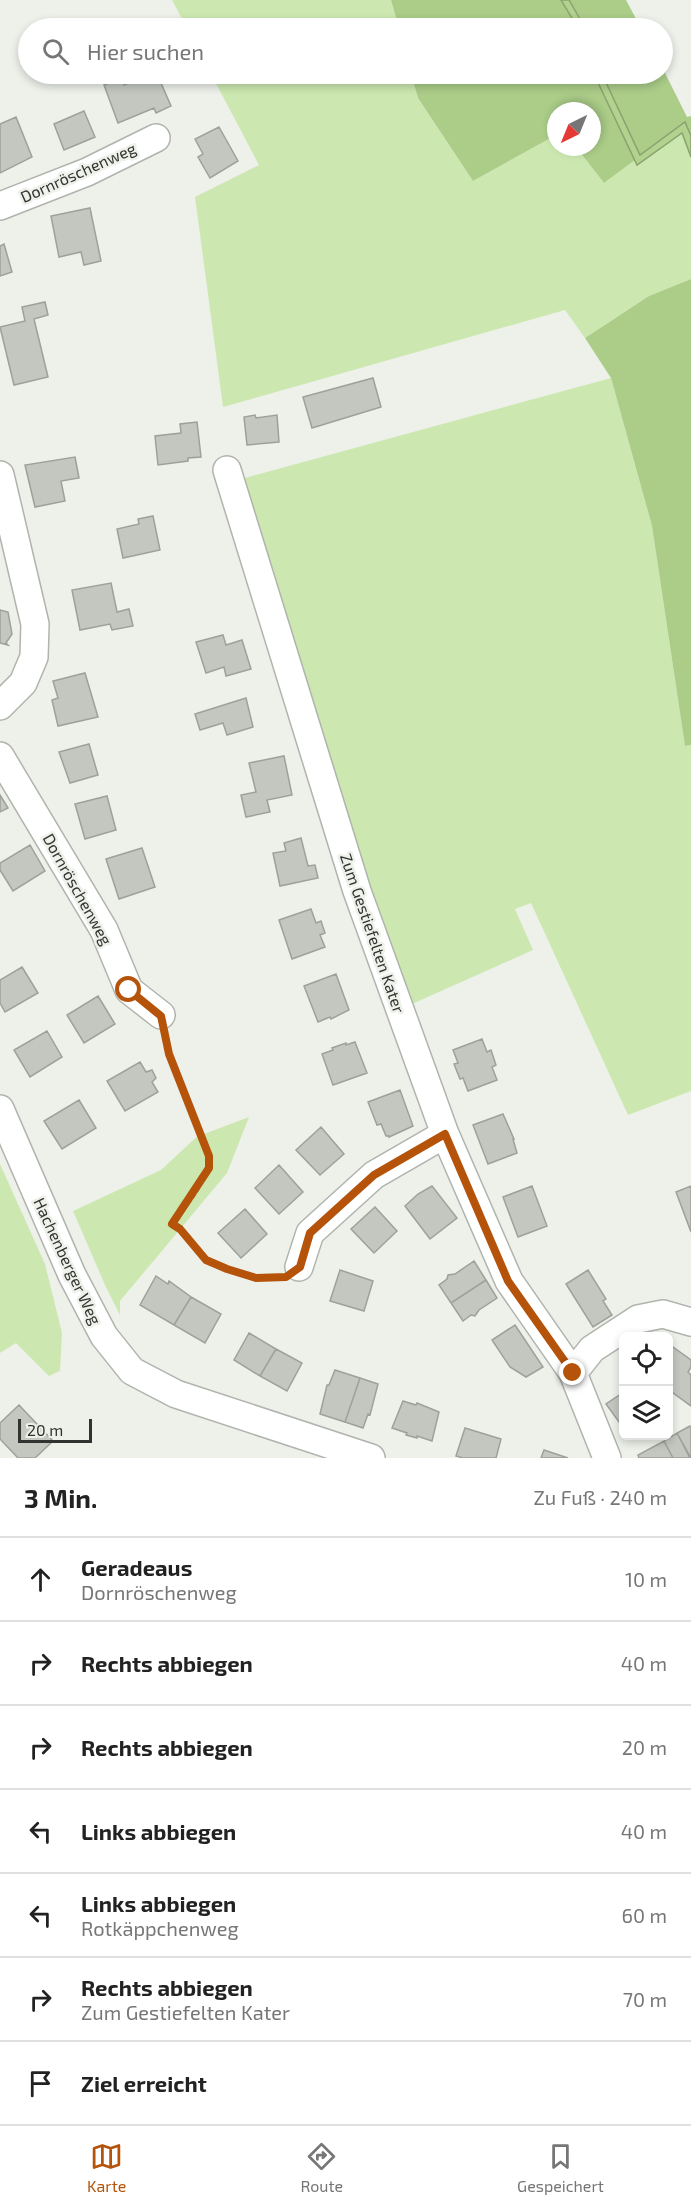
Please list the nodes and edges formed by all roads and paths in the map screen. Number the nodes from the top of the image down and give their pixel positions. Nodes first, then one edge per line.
1 (156, 138) dead end
2 (0, 206) edge
3 (227, 470) dead end
4 (0, 475) edge
5 (0, 706) edge
6 (0, 756) edge
7 (161, 1016) joint
8 (0, 1108) edge
9 (445, 1134) junction
10 (300, 1267) joint
11 (691, 1322) edge
12 (573, 1373) junction
13 (371, 1458) edge
14 (607, 1458) edge

1 - 2 street, Dornröschenweg
3 - 9 street, Zum Gestiefelten Kater
4 - 5 street
6 - 7 street, Dornröschenweg
7 - 10 path
8 - 13 street, Hachenberger Weg
9 - 10 street
9 - 12 street, Zum Gestiefelten Kater
11 - 12 street
12 - 14 street, Zum Gestiefelten Kater

